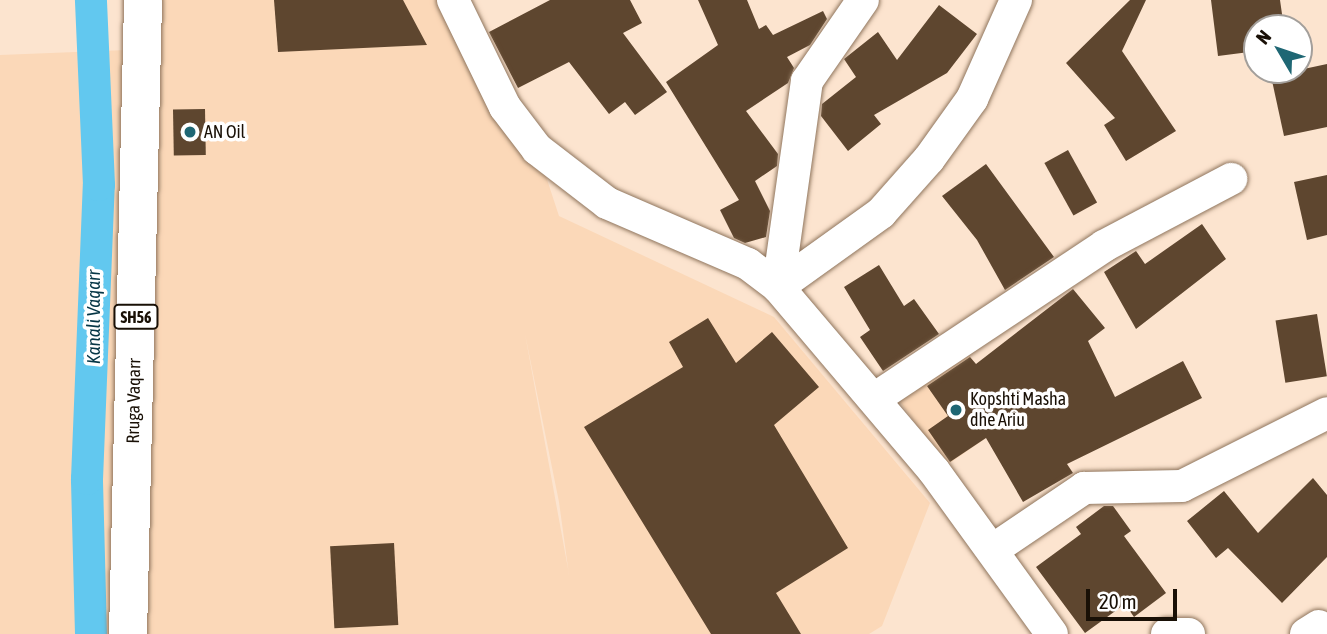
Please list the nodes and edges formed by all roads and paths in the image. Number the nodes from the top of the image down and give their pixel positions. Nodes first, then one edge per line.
1 (143, 0) edge
2 (453, 0) edge
3 (863, 0) edge
4 (1016, 0) edge
5 (1231, 179) dead end
6 (778, 287) junction
7 (874, 399) junction
8 (1327, 414) edge
9 (994, 548) junction
10 (128, 634) edge
11 (1052, 634) edge
12 (1167, 634) edge
13 (1189, 634) edge

1 - 10 main road, Rruga Vaqarr / SH56
2 - 6 street
3 - 6 street
4 - 6 street
5 - 7 street
6 - 7 street
7 - 9 street
8 - 9 street
9 - 11 street
12 - 13 street

